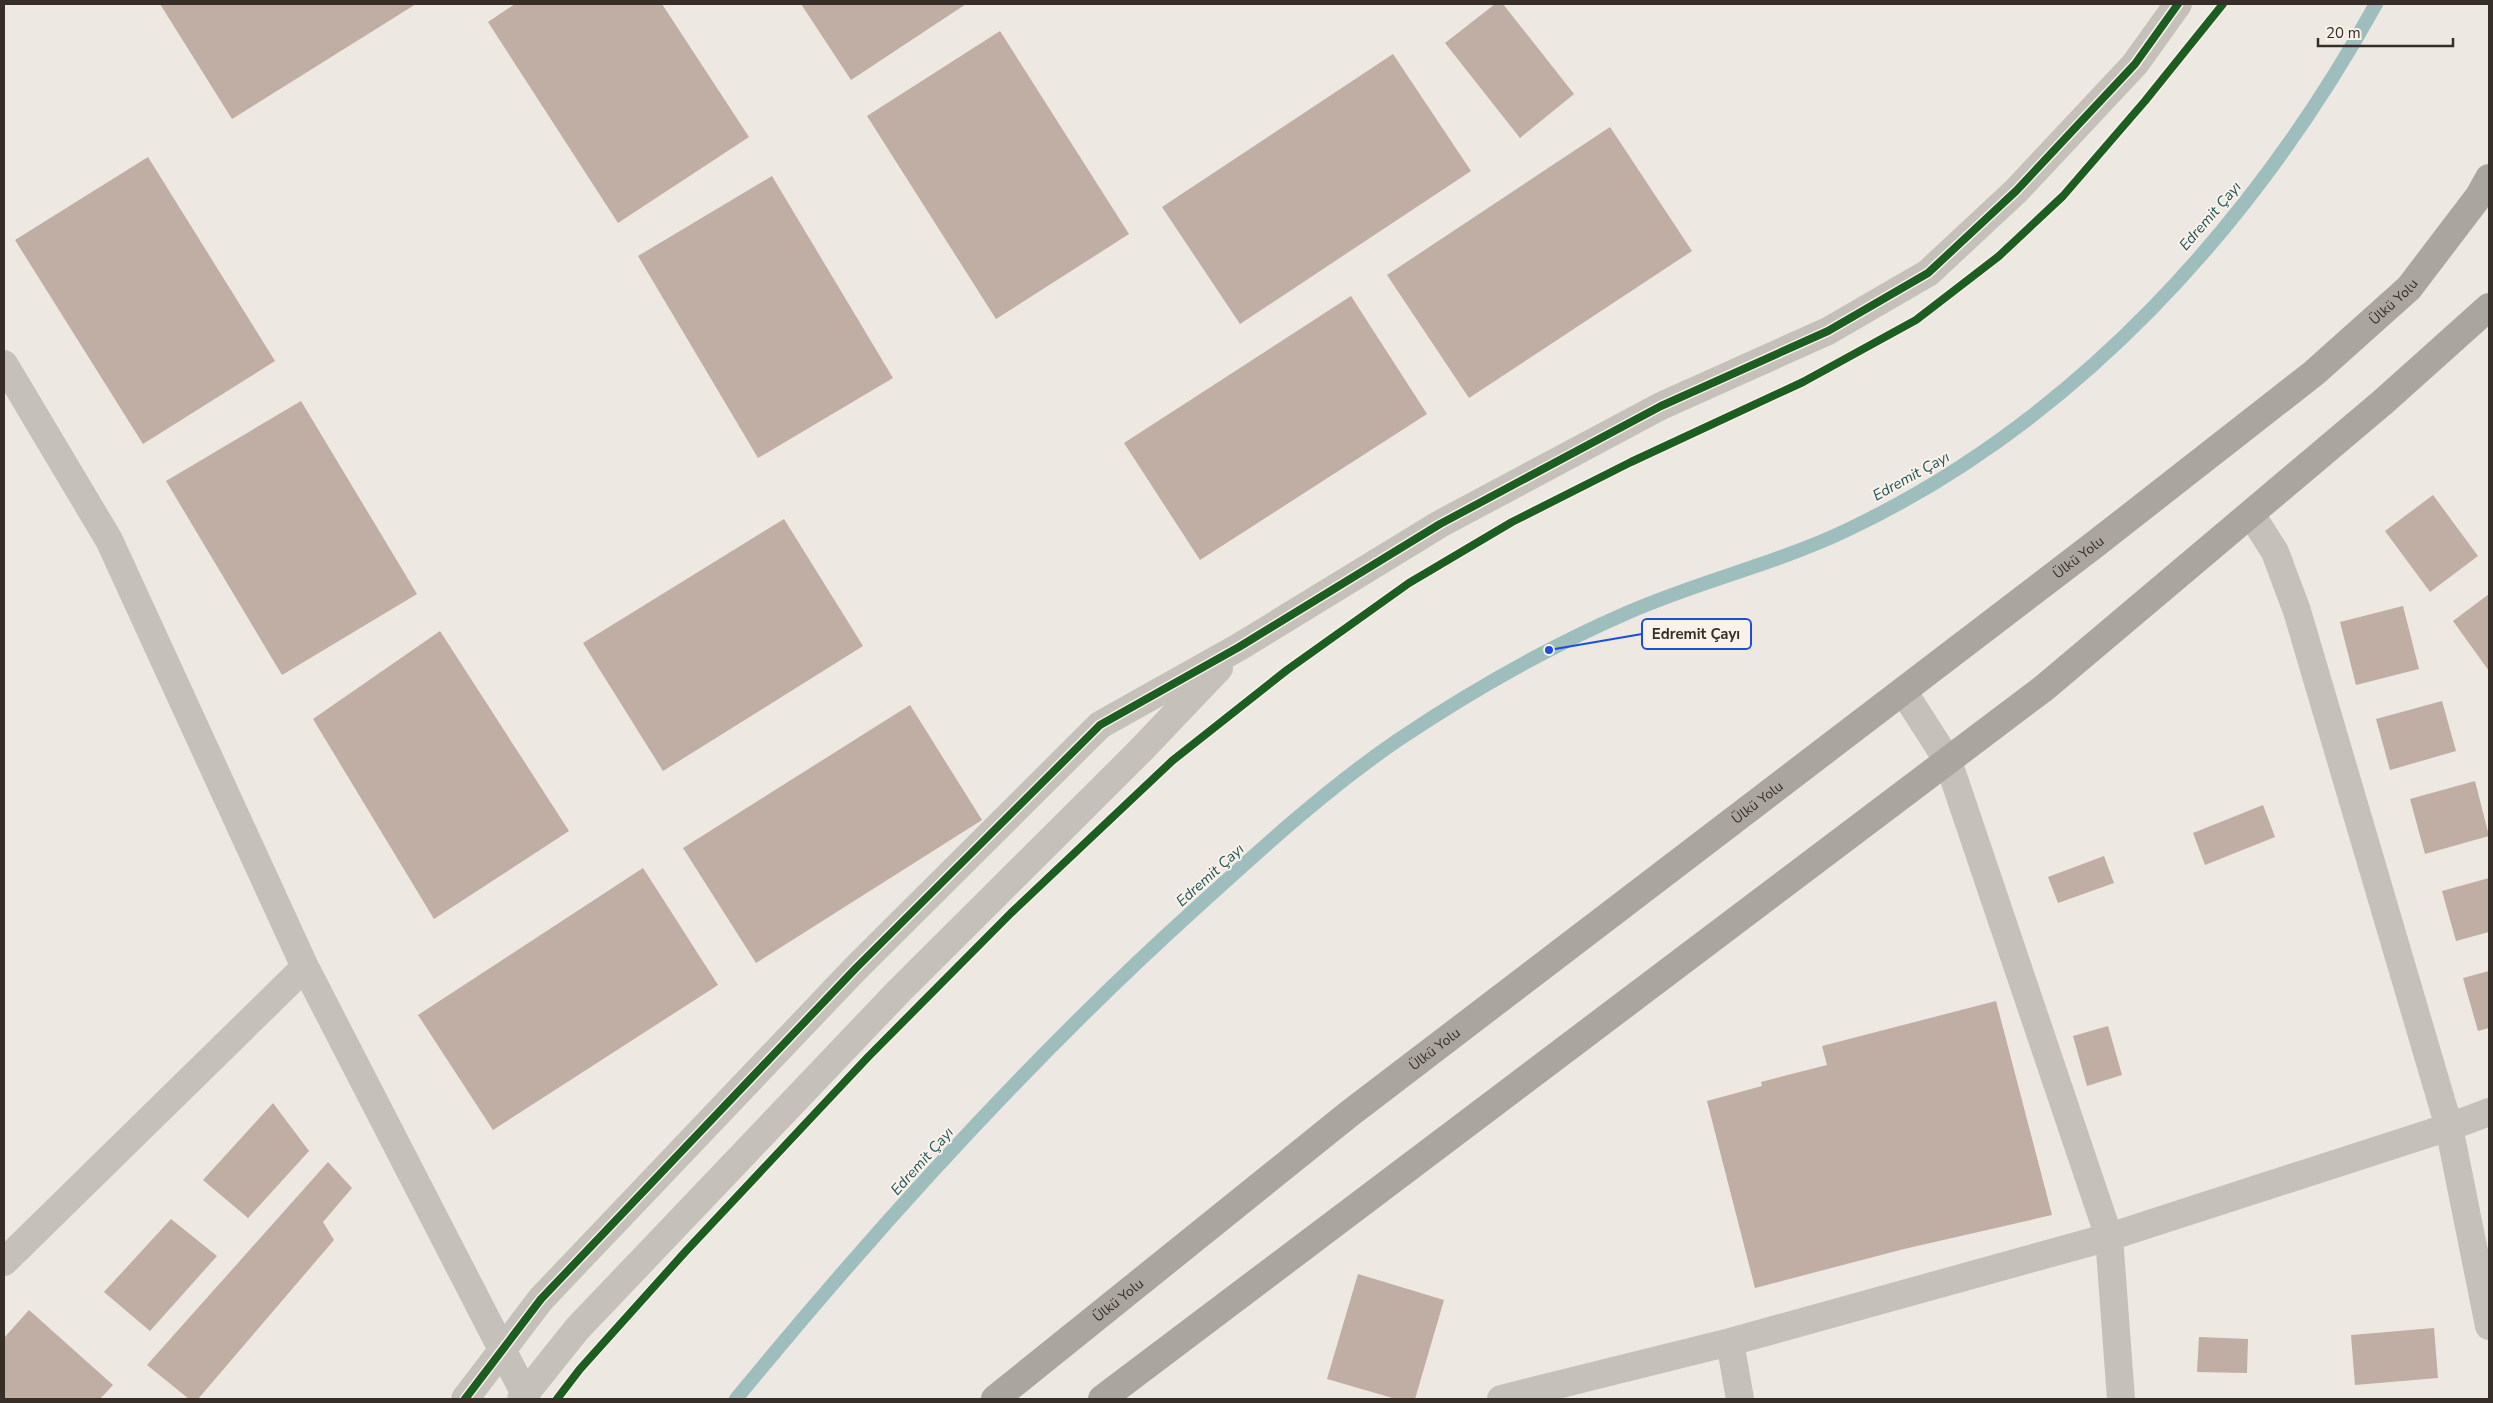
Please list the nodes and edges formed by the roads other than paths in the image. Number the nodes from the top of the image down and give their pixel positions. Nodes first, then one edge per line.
1 (2178, 4) edge
2 (2489, 178) edge
3 (2489, 307) edge
4 (4, 364) edge
5 (2250, 514) junction
6 (1239, 647) junction
7 (1903, 691) junction
8 (1948, 761) junction
9 (305, 968) junction
10 (2489, 1112) edge
11 (2449, 1128) junction
12 (2109, 1237) junction
13 (4, 1262) edge
14 (2489, 1326) edge
15 (1730, 1342) junction
16 (502, 1350) junction
17 (523, 1397) edge
18 (465, 1399) edge
19 (994, 1399) edge
20 (1102, 1399) edge
21 (1501, 1399) edge
22 (1740, 1399) edge
23 (2121, 1399) edge

1 - 6 street
2 - 7 main road, Ülkü Yolu
3 - 5 main road
4 - 9 street
5 - 8 main road
5 - 11 street
6 - 16 street
6 - 17 street
7 - 8 street
7 - 19 main road, Ülkü Yolu
8 - 12 street
8 - 20 main road
9 - 13 street
9 - 16 street
10 - 11 street
11 - 12 street
11 - 14 street
12 - 15 street
12 - 23 street
15 - 21 street
15 - 22 street
16 - 17 street
16 - 18 street

